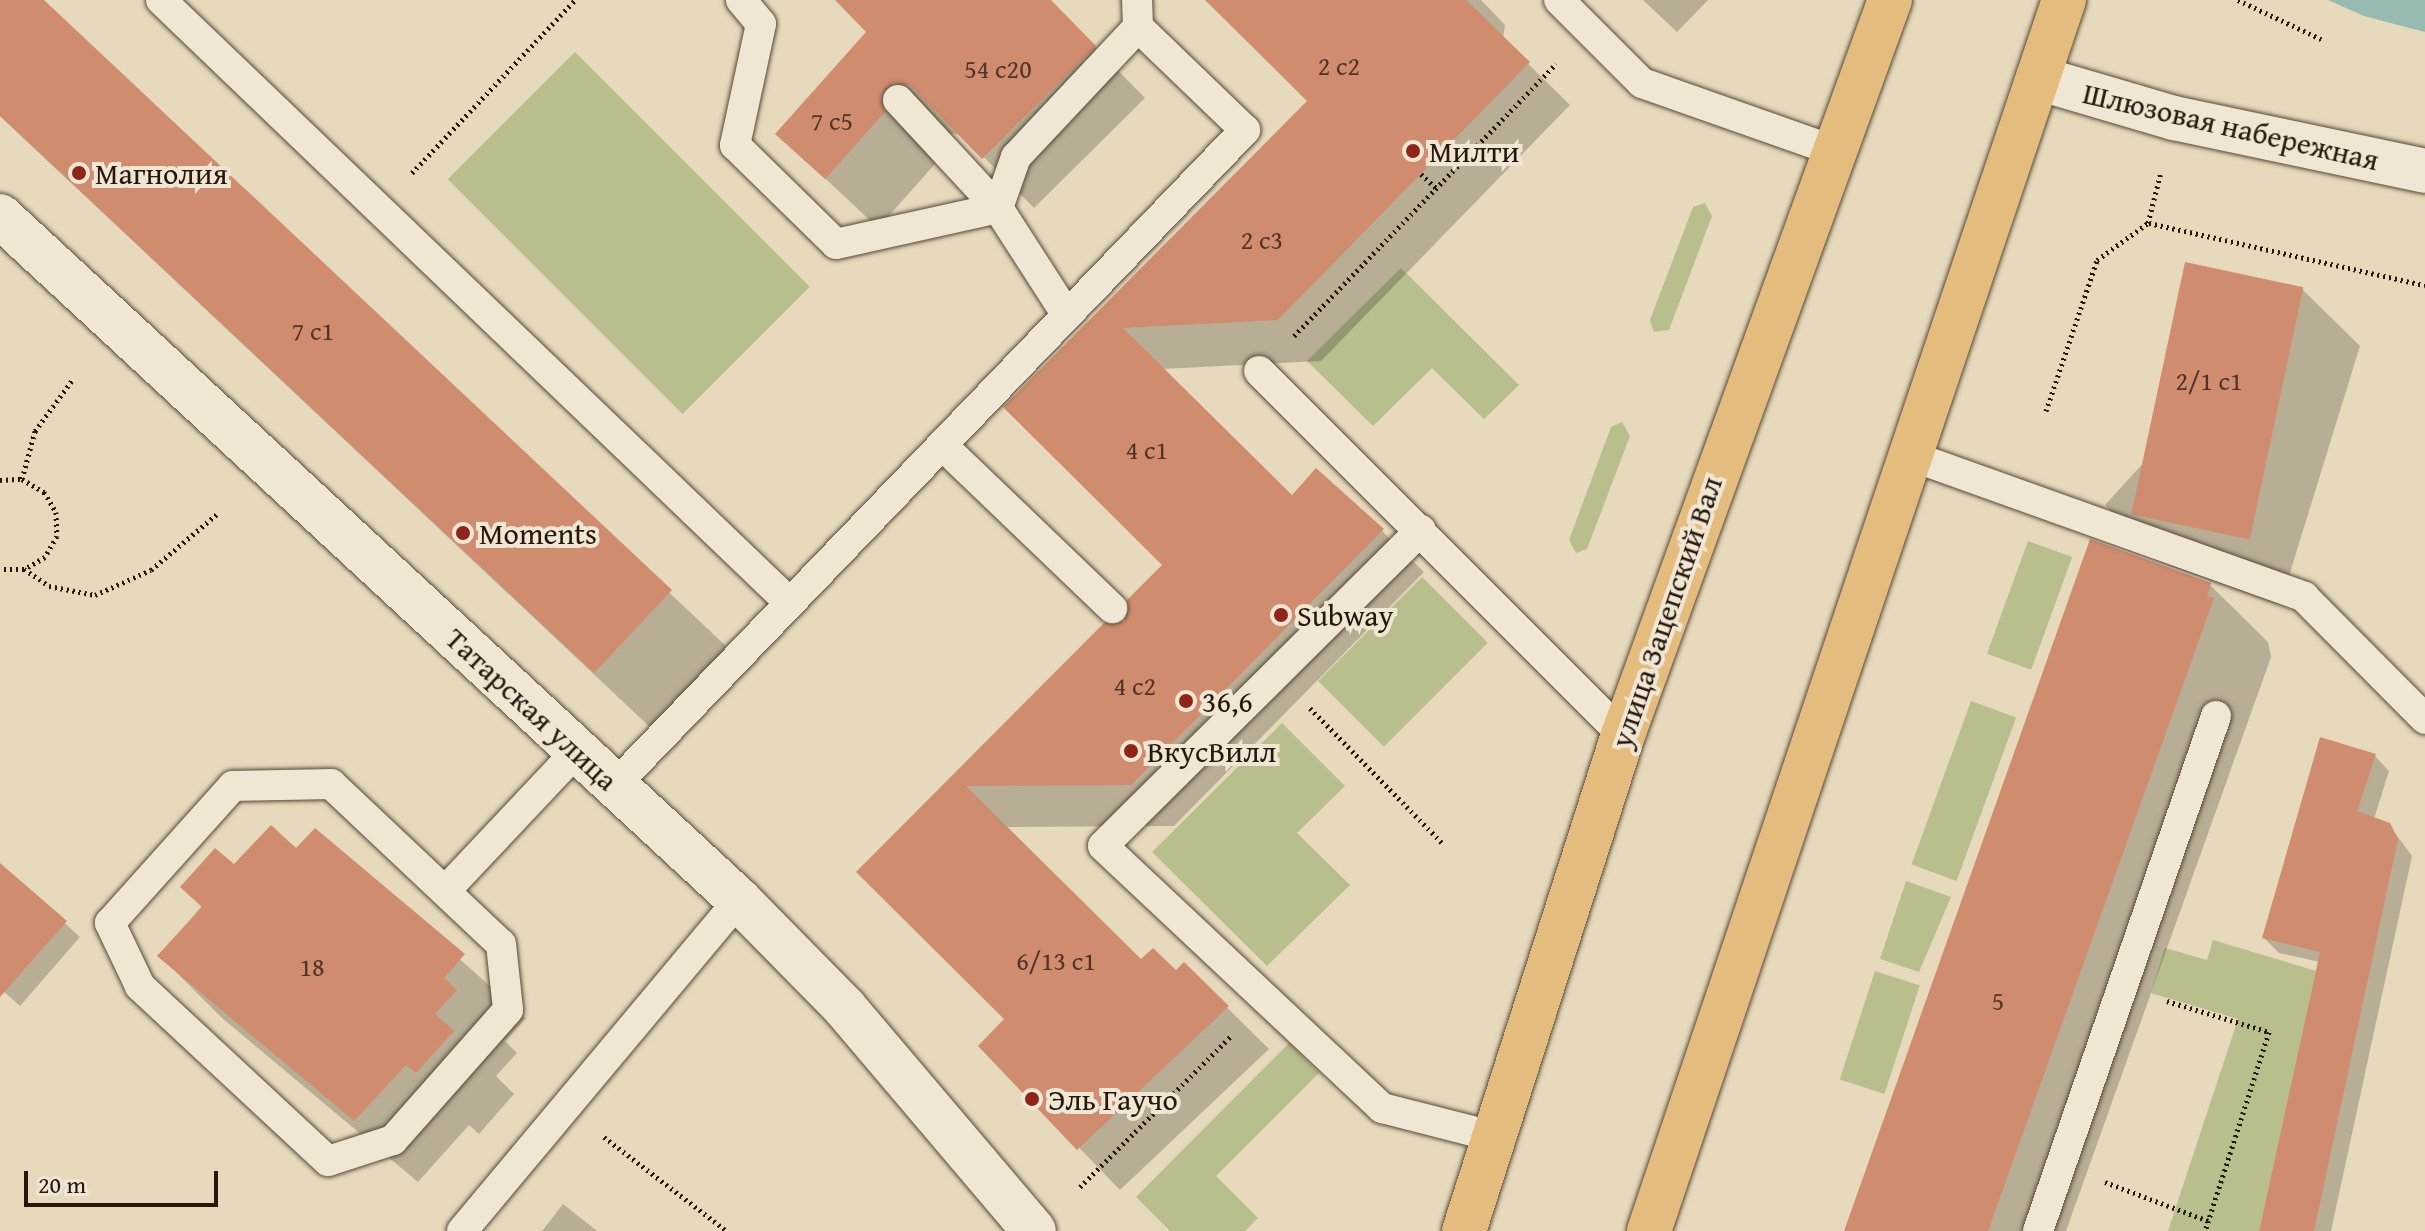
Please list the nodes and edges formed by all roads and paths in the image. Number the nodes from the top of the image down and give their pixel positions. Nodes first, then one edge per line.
1 (161, 0) edge
2 (575, 0) edge
3 (741, 0) edge
4 (1559, 0) edge
5 (1890, 0) edge
6 (2064, 0) edge
7 (2238, 0) edge
8 (1137, 14) edge
9 (1589, 30) junction
10 (2323, 40) dead end
11 (2038, 78) junction
12 (898, 100) dead end
13 (1835, 151) junction
14 (2162, 167) dead end
15 (2425, 171) edge
16 (1421, 174) dead end
17 (1436, 188) junction
18 (378, 208) junction
19 (998, 208) junction
20 (0, 216) edge
21 (2148, 223) junction
22 (2425, 285) edge
23 (1067, 315) junction
24 (1259, 371) joint
25 (73, 379) dead end
26 (2046, 411) dead end
27 (942, 445) junction
28 (1911, 456) junction
29 (22, 479) junction
30 (0, 480) edge
31 (217, 514) dead end
32 (1421, 530) junction
33 (0, 569) edge
34 (24, 569) junction
35 (789, 602) junction
36 (1112, 608) dead end
37 (1276, 674) junction
38 (2216, 716) dead end
39 (2425, 719) edge
40 (1623, 735) junction
41 (577, 751) junction
42 (615, 785) junction
43 (1443, 844) dead end
44 (446, 890) junction
45 (739, 900) junction
46 (2122, 987) junction
47 (1263, 1003) junction
48 (564, 1107) junction
49 (1492, 1136) junction
50 (2060, 1165) junction
51 (1080, 1187) dead end
52 (2209, 1221) junction
53 (462, 1231) edge
54 (727, 1231) edge
55 (1034, 1231) edge
56 (1464, 1231) edge
57 (1649, 1231) edge
58 (2038, 1231) edge
59 (2205, 1231) edge

1 - 18 lane
2 - 18 path
3 - 19 lane
4 - 9 lane
5 - 13 main road, улица Зацепский Вал
6 - 11 main road
7 - 10 path
8 - 19 lane
8 - 23 lane
9 - 13 lane
9 - 17 path
11 - 15 street, Шлюзовая набережная
11 - 28 main road
12 - 19 lane
13 - 40 main road, улица Зацепский Вал
14 - 21 path
16 - 17 path
17 - 24 path
18 - 35 lane
19 - 23 lane
20 - 41 street, Татарская улица
21 - 22 path
21 - 26 path
23 - 27 lane
24 - 32 lane
25 - 29 path
27 - 35 lane
27 - 36 lane
28 - 39 lane
28 - 57 main road
29 - 30 path
29 - 34 path
31 - 34 path
32 - 37 lane
32 - 40 lane
33 - 34 path
35 - 42 lane
37 - 43 path
37 - 47 lane
38 - 46 lane
40 - 49 main road, улица Зацепский Вал
41 - 42 street, Татарская улица
41 - 44 lane
42 - 45 street, Татарская улица
44 - 44 lane
45 - 48 lane
45 - 55 street, Татарская улица
46 - 50 lane
46 - 52 path
47 - 49 lane
47 - 51 path
48 - 53 lane
48 - 54 path
49 - 56 main road, улица Зацепский Вал
50 - 52 path
50 - 58 lane
52 - 59 path

